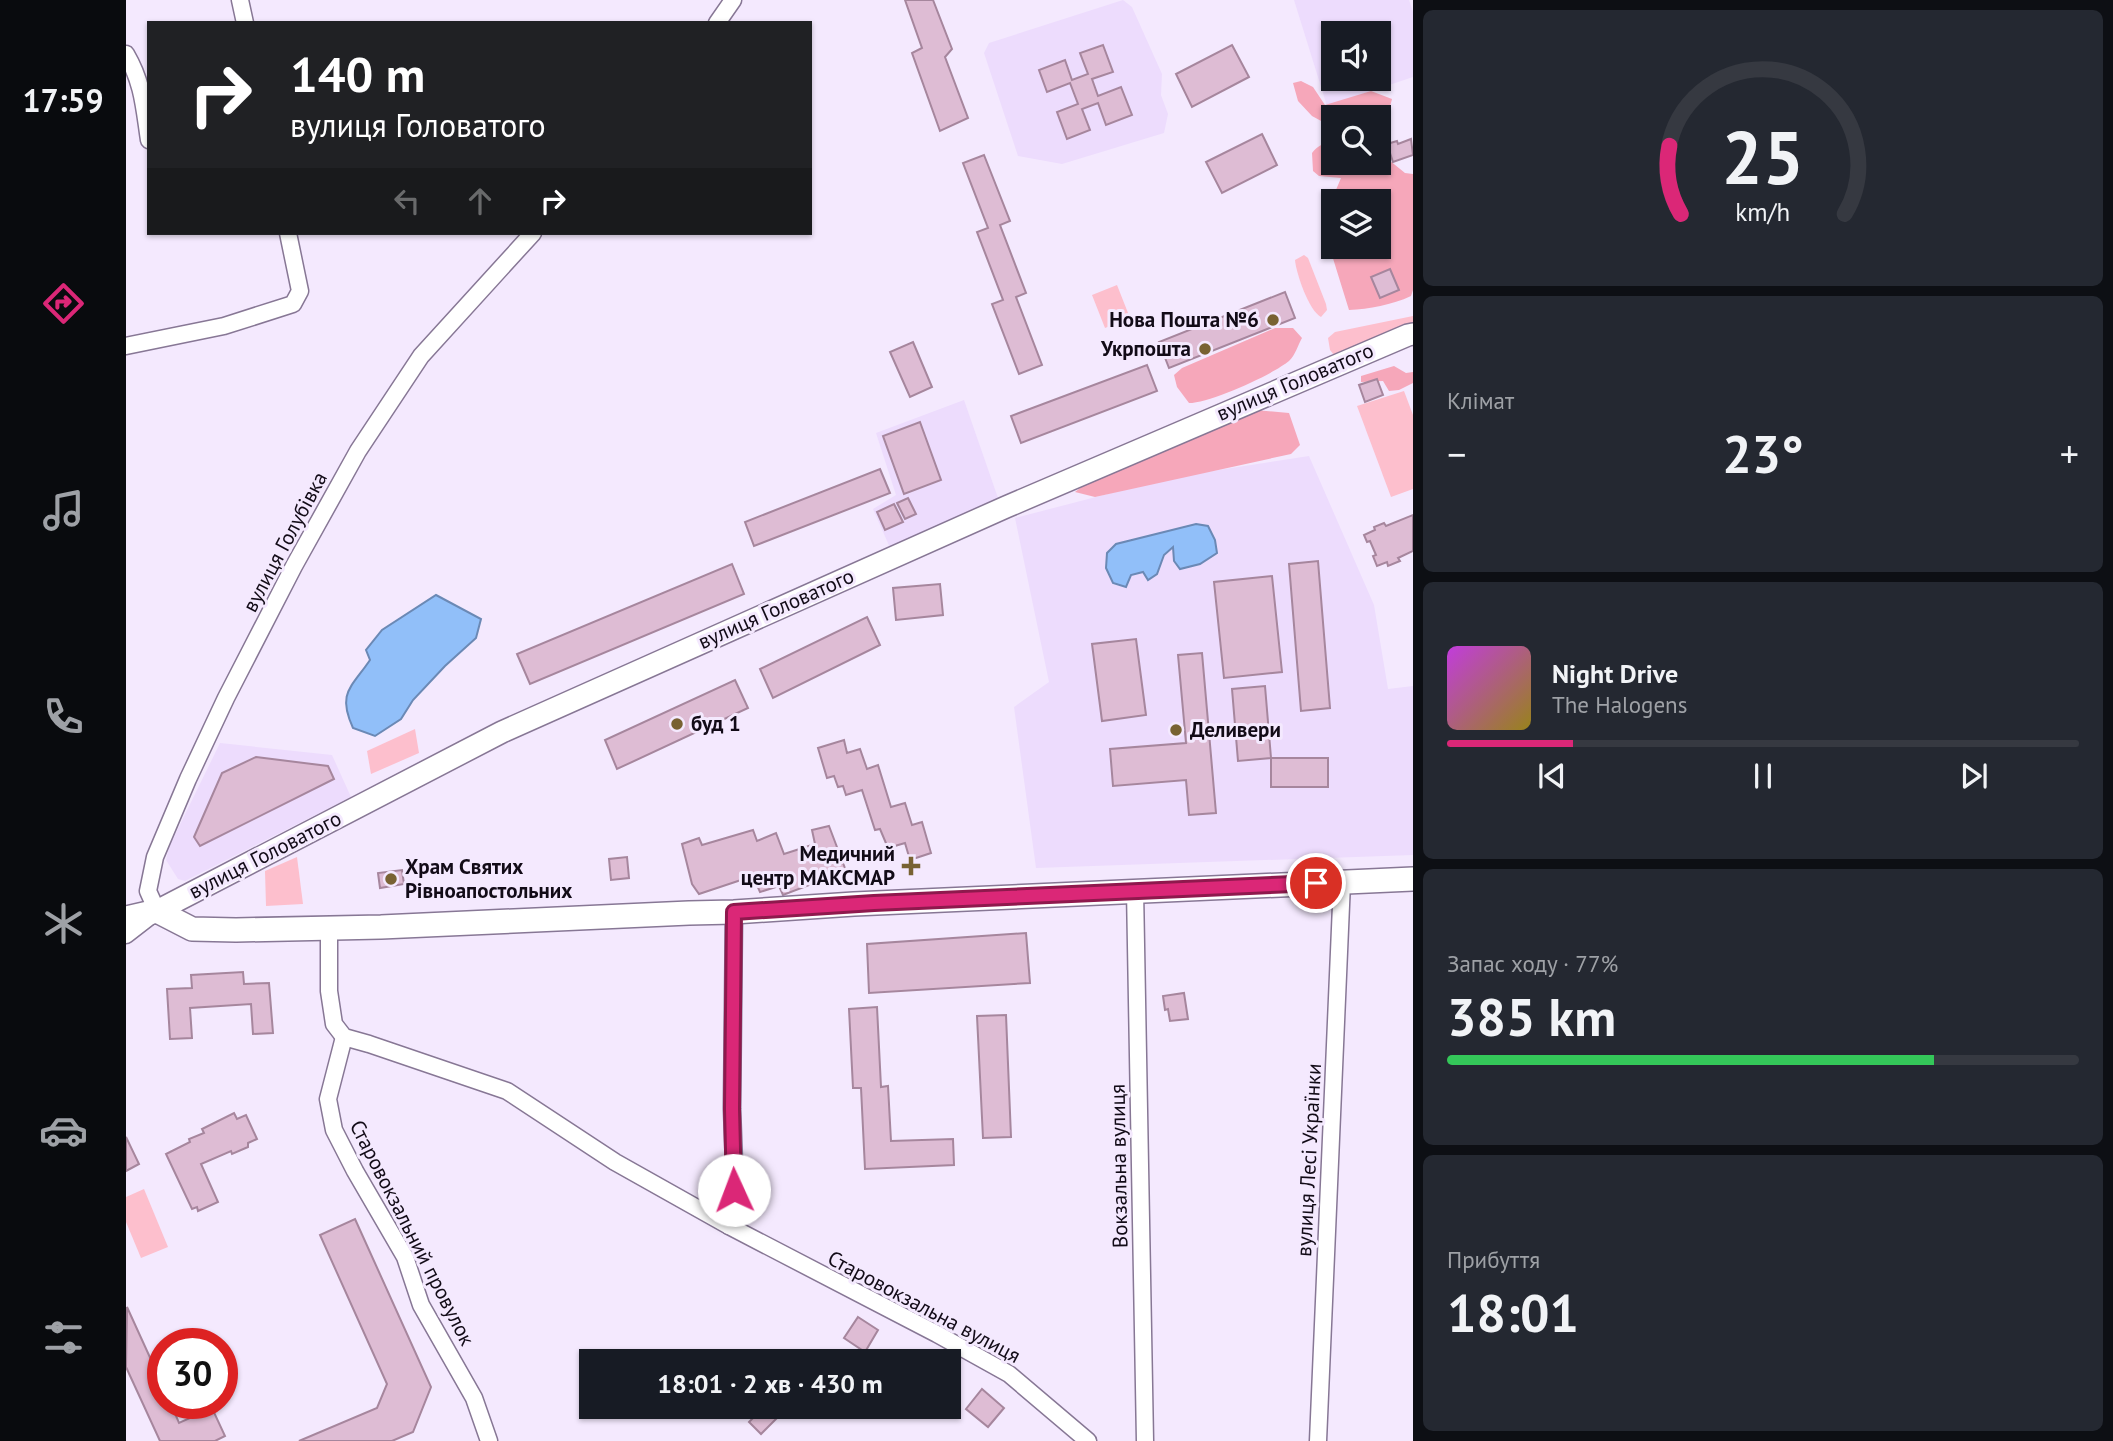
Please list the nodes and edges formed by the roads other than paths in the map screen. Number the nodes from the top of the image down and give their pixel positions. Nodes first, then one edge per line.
1 (240, 0) edge
2 (733, 0) edge
3 (245, 21) edge
4 (718, 21) edge
5 (126, 54) edge
6 (147, 127) edge
7 (288, 235) edge
8 (531, 235) edge
9 (1411, 334) edge
10 (126, 346) edge
11 (1413, 879) edge
12 (1342, 882) junction
13 (1135, 890) junction
14 (157, 911) junction
15 (734, 912) junction
16 (126, 918) edge
17 (329, 927) junction
18 (126, 935) edge
19 (344, 1037) junction
20 (729, 1226) junction
21 (489, 1441) edge
22 (1088, 1441) edge
23 (1145, 1441) edge
24 (1318, 1441) edge

1 - 3 street
2 - 4 street
5 - 6 street
7 - 10 street
8 - 14 street, вулиця Голубівка
9 - 14 street, вулиця Головатого
11 - 12 main road, вулиця Головатого
12 - 13 main road, вулиця Головатого
12 - 24 street, вулиця Лесі Українки
13 - 15 main road, вулиця Головатого
13 - 23 street, Вокзальна вулиця
14 - 16 main road, вулиця Головатого
14 - 17 main road, вулиця Головатого
14 - 18 street
15 - 17 main road, вулиця Головатого
15 - 20 street
17 - 19 street
19 - 20 street, Старовокзальна вулиця
19 - 21 street, Старовокзальний провулок
20 - 22 street, Старовокзальна вулиця

